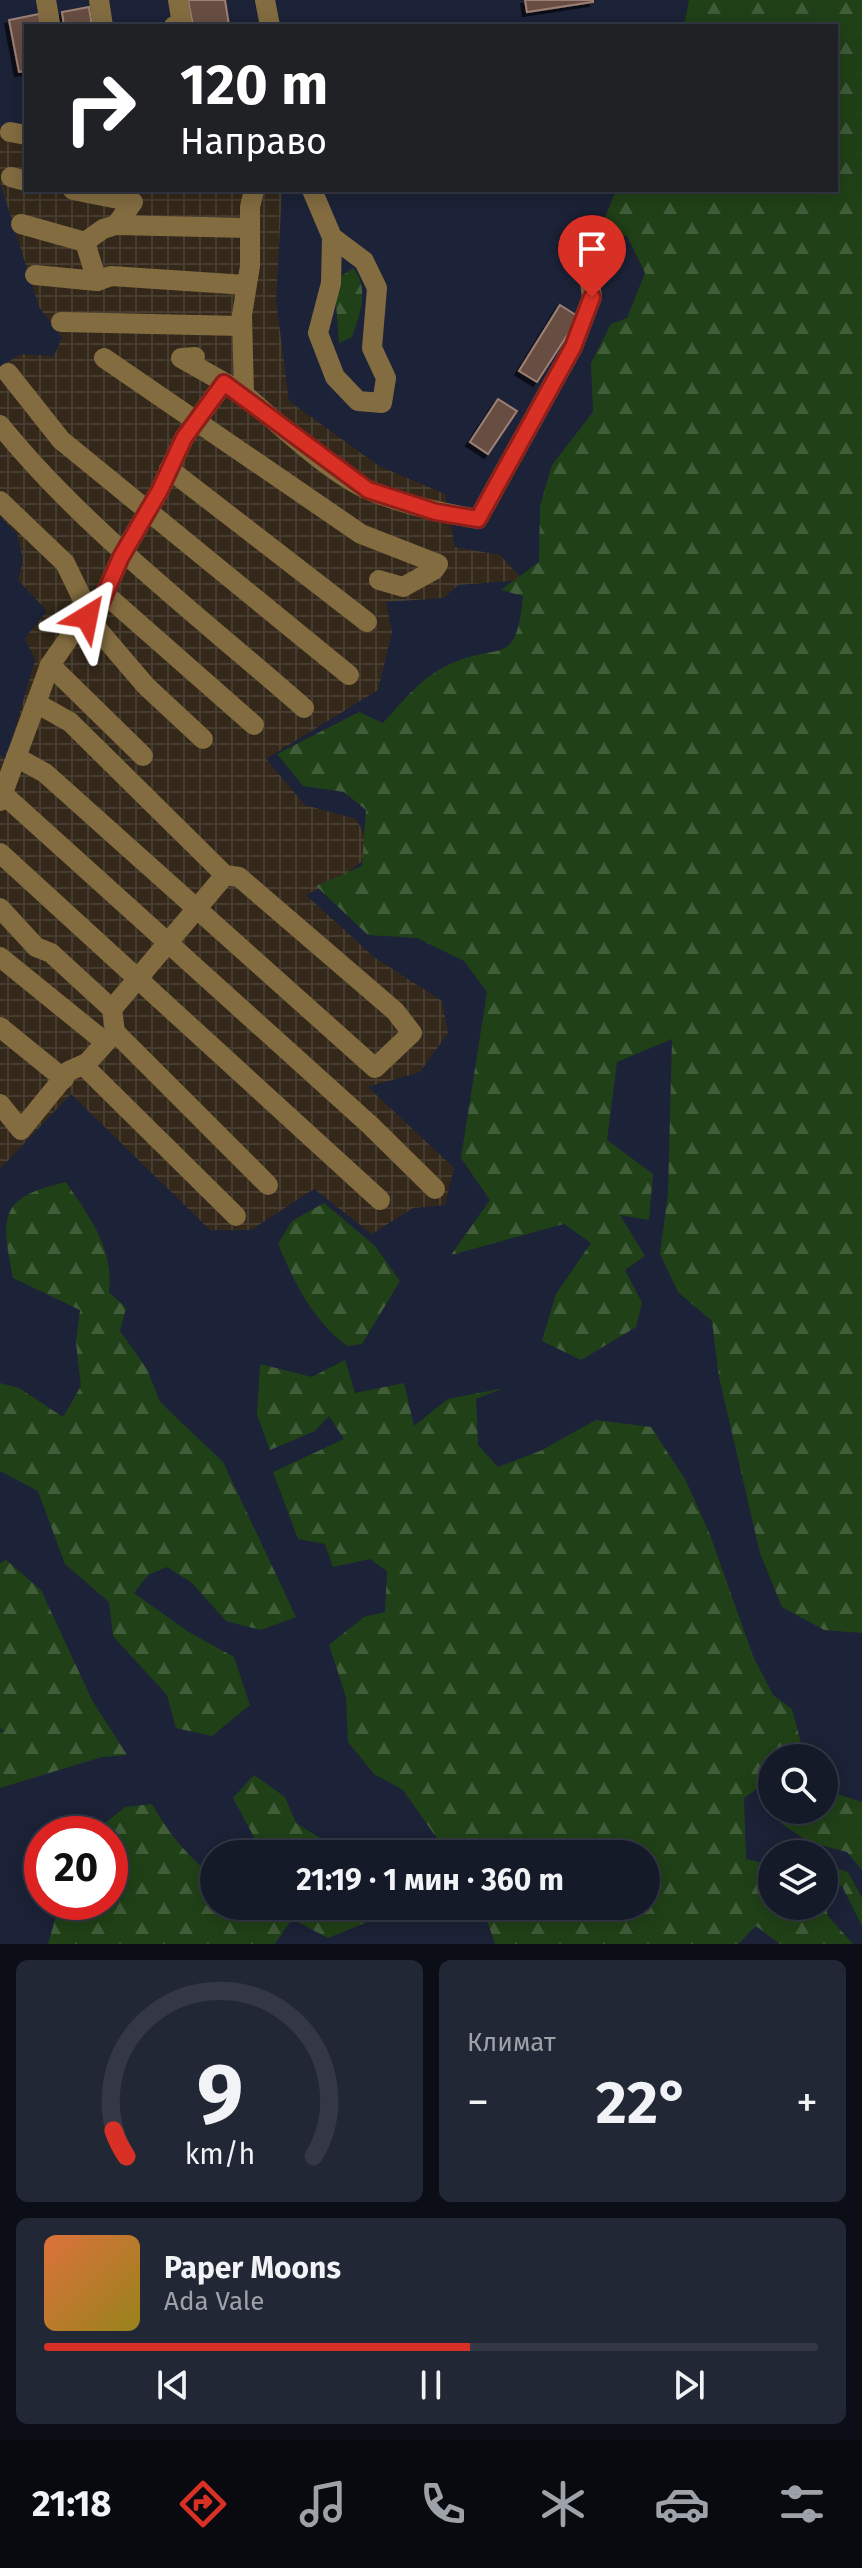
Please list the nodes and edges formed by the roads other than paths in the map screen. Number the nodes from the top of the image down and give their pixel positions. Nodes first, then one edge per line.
1 (46, 0) edge
2 (99, 0) edge
3 (178, 0) edge
4 (265, 0) edge
5 (50, 23) dead end
6 (103, 24) edge
7 (182, 24) edge
8 (270, 24) edge
9 (83, 192) edge
10 (254, 192) edge
11 (313, 192) edge
12 (21, 224) dead end
13 (116, 225) junction
14 (249, 228) junction
15 (332, 237) junction
16 (85, 242) junction
17 (35, 275) dead end
18 (589, 275) dead end
19 (97, 281) junction
20 (246, 285) junction
21 (61, 322) dead end
22 (241, 326) junction
23 (195, 357) dead end
24 (104, 358) dead end
25 (8, 373) dead end
26 (224, 383) junction
27 (244, 394) junction
28 (197, 421) junction
29 (0, 425) edge
30 (169, 469) junction
31 (0, 501) edge
32 (148, 511) junction
33 (125, 550) junction
34 (379, 580) dead end
35 (105, 594) junction
36 (87, 617) junction
37 (367, 622) dead end
38 (50, 665) junction
39 (349, 675) dead end
40 (36, 703) junction
41 (304, 708) dead end
42 (254, 725) dead end
43 (203, 739) dead end
44 (143, 756) dead end
45 (16, 757) junction
46 (2, 798) edge
47 (0, 853) edge
48 (225, 875) junction
49 (0, 908) edge
50 (195, 909) junction
51 (166, 942) junction
52 (0, 957) edge
53 (137, 978) junction
54 (112, 1009) junction
55 (0, 1027) edge
56 (110, 1037) junction
57 (83, 1065) junction
58 (64, 1079) junction
59 (0, 1104) edge
60 (268, 1185) dead end
61 (435, 1189) dead end
62 (380, 1200) dead end
63 (236, 1216) dead end

1 - 5 lane
2 - 6 lane
3 - 7 lane
4 - 8 lane
9 - 13 lane
10 - 14 lane
11 - 15 lane
12 - 16 lane
13 - 14 lane
13 - 16 lane
14 - 20 lane
15 - 15 lane
16 - 19 lane
17 - 19 lane
18 - 27 lane
19 - 20 lane
20 - 22 lane
21 - 22 lane
22 - 27 lane
23 - 26 lane
24 - 28 lane
25 - 32 lane
26 - 27 lane
26 - 28 lane
28 - 30 lane
28 - 34 lane
29 - 33 lane
30 - 32 lane
30 - 37 lane
31 - 36 lane
32 - 33 lane
32 - 39 lane
33 - 35 lane
33 - 41 lane
35 - 36 lane
35 - 42 lane
36 - 38 lane
36 - 43 lane
38 - 40 lane
38 - 44 lane
40 - 45 lane
40 - 48 lane
45 - 46 lane
45 - 50 lane
46 - 51 lane
47 - 53 lane
48 - 50 lane
48 - 50 lane
49 - 54 lane
50 - 51 lane
51 - 53 lane
51 - 61 lane
52 - 56 lane
53 - 54 lane
53 - 62 lane
54 - 56 lane
55 - 58 lane
56 - 57 lane
56 - 60 lane
57 - 58 lane
57 - 63 lane
58 - 59 lane

